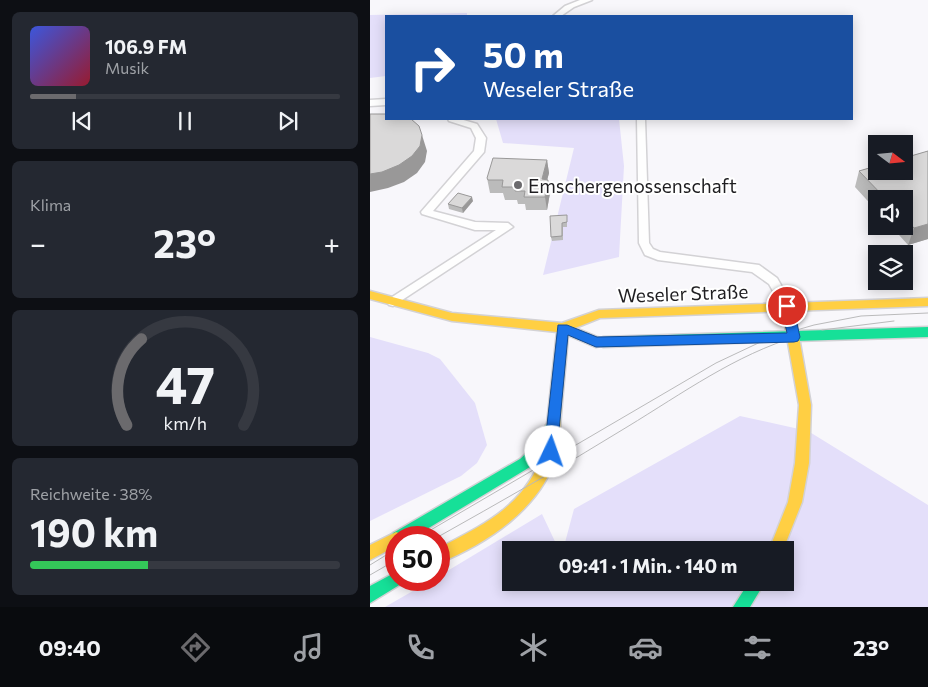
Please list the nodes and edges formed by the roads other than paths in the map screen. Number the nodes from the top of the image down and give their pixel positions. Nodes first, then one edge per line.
1 (588, 0) edge
2 (558, 15) edge
3 (385, 102) edge
4 (370, 103) edge
5 (455, 120) edge
6 (641, 120) edge
7 (370, 295) edge
8 (393, 302) junction
9 (928, 302) edge
10 (787, 306) junction
11 (563, 328) junction
12 (928, 332) edge
13 (794, 337) junction
14 (552, 428) junction
15 (417, 526) edge
16 (780, 541) edge
17 (385, 545) edge
18 (450, 550) edge
19 (370, 553) edge
20 (385, 585) edge
21 (752, 591) edge
22 (370, 594) edge
23 (741, 607) edge

1 - 2 lane
3 - 4 lane
5 - 8 lane
6 - 10 lane
7 - 8 main road
8 - 11 main road
9 - 10 main road, Weseler Straße
10 - 11 main road, Weseler Straße
10 - 13 main road
11 - 13 main road
11 - 14 main road
12 - 13 main road
13 - 16 main road
14 - 15 main road
14 - 18 main road
17 - 19 main road
20 - 22 main road
21 - 23 main road

